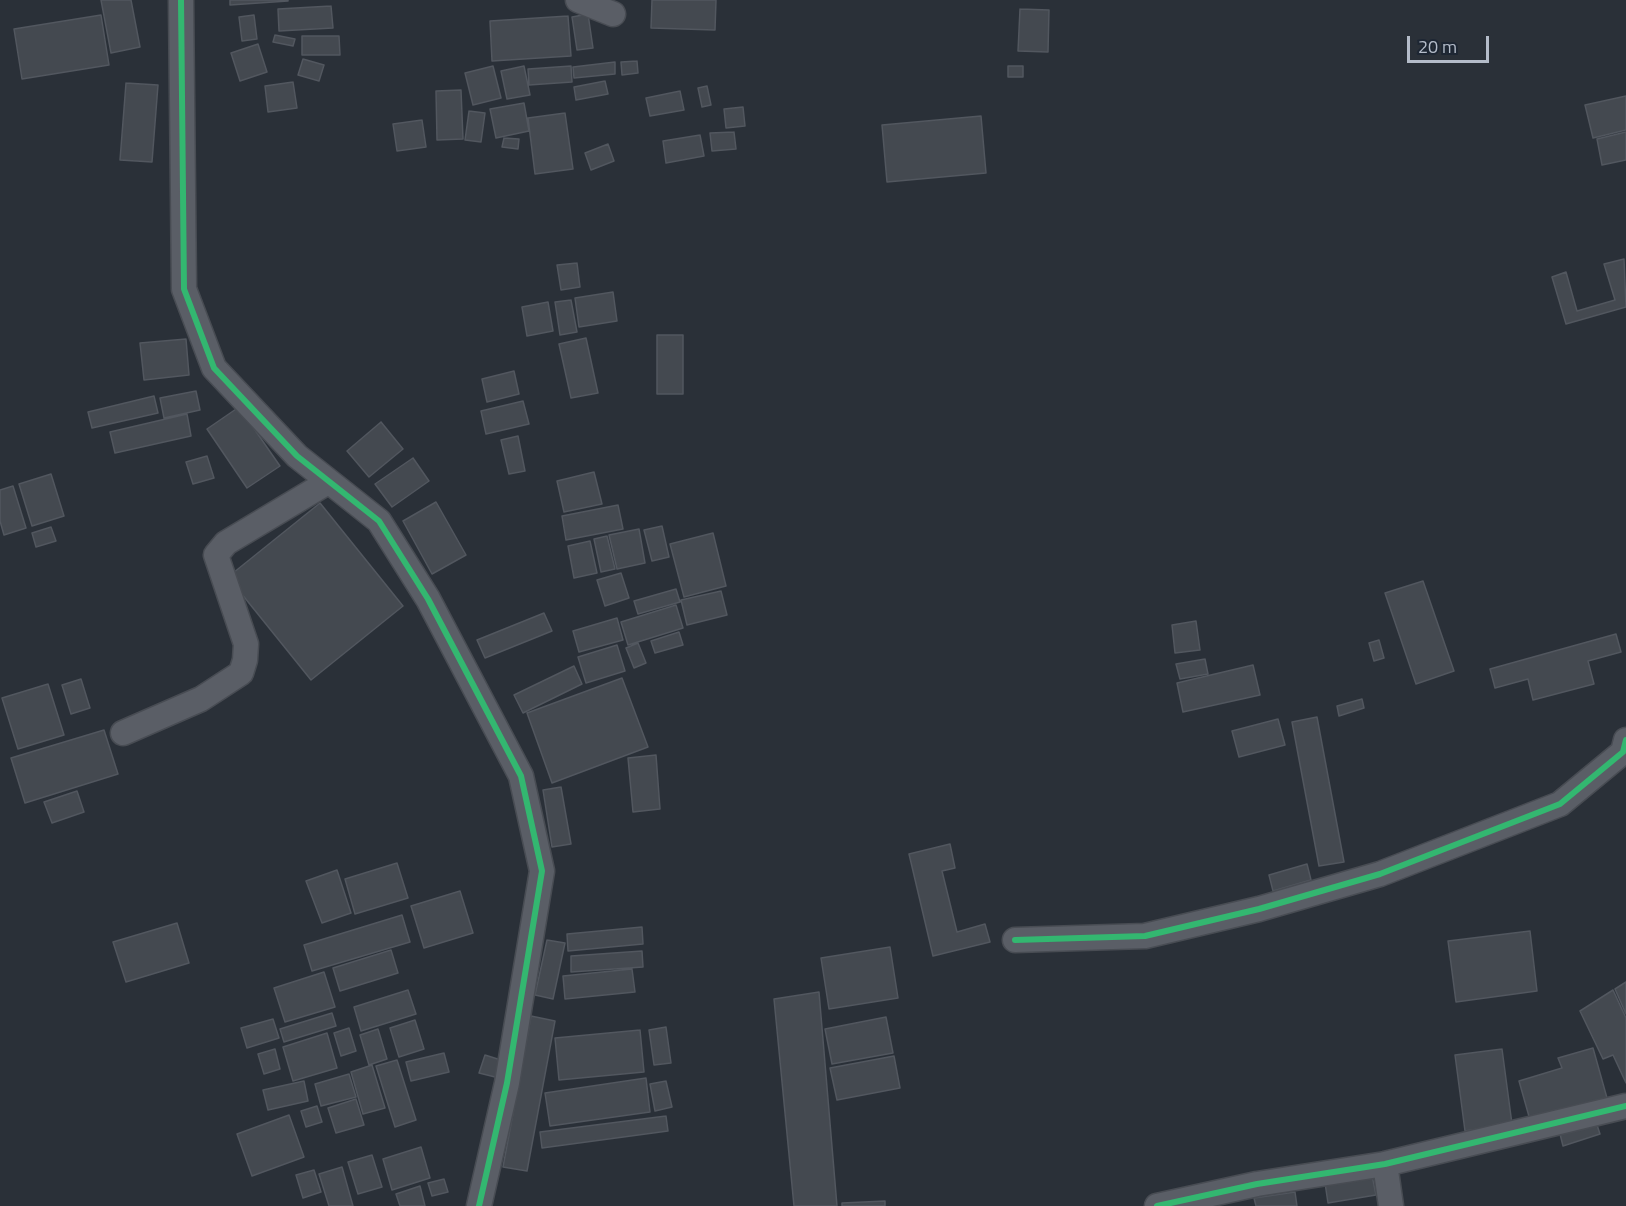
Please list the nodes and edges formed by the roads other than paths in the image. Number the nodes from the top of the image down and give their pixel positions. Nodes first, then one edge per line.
1 (181, 0) edge
2 (578, 0) edge
3 (613, 14) dead end
4 (328, 482) junction
5 (123, 733) dead end
6 (1626, 740) edge
7 (1015, 940) dead end
8 (1626, 1106) edge
9 (1385, 1164) junction
10 (479, 1206) edge
11 (1157, 1206) edge
12 (1391, 1206) edge

1 - 4 street
2 - 3 street
4 - 5 street
4 - 10 street
6 - 7 street
8 - 9 street
9 - 11 street
9 - 12 street

